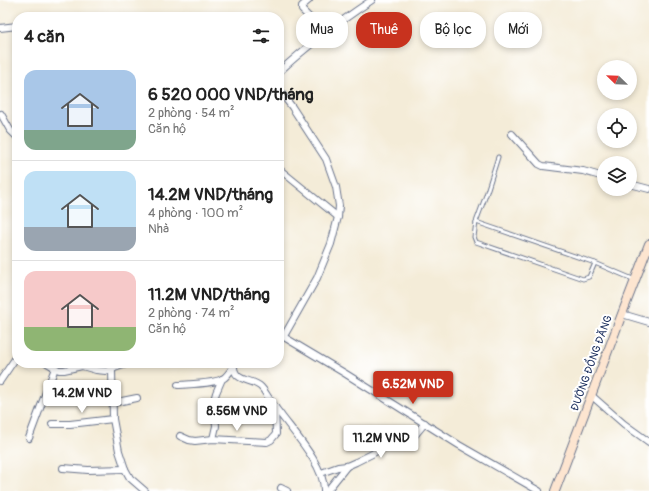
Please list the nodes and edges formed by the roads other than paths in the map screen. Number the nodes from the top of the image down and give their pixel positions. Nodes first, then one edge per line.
1 (309, 0) edge
2 (372, 0) edge
3 (304, 12) edge
4 (348, 16) edge
5 (12, 27) edge
6 (0, 28) edge
7 (305, 48) edge
8 (284, 67) edge
9 (284, 97) edge
10 (1, 114) dead end
11 (12, 132) edge
12 (512, 134) dead end
13 (498, 157) dead end
14 (284, 173) edge
15 (597, 174) edge
16 (637, 186) edge
17 (649, 189) edge
18 (338, 218) junction
19 (476, 222) junction
20 (649, 244) edge
21 (646, 259) edge
22 (595, 262) junction
23 (635, 280) junction
24 (622, 314) junction
25 (649, 322) edge
26 (284, 330) edge
27 (284, 337) edge
28 (12, 364) edge
29 (55, 368) joint
30 (73, 368) edge
31 (89, 368) edge
32 (115, 368) edge
33 (232, 368) edge
34 (235, 368) edge
35 (112, 369) junction
36 (222, 379) junction
37 (0, 382) edge
38 (178, 385) dead end
39 (592, 396) junction
40 (137, 398) dead end
41 (112, 403) junction
42 (275, 407) junction
43 (113, 419) junction
44 (425, 423) junction
45 (52, 424) dead end
46 (180, 436) dead end
47 (29, 438) dead end
48 (214, 439) junction
49 (649, 442) edge
50 (348, 466) junction
51 (63, 468) dead end
52 (125, 469) junction
53 (320, 473) junction
54 (145, 491) edge
55 (324, 491) edge
56 (327, 491) edge
57 (539, 491) edge
58 (555, 491) edge

1 - 3 street
2 - 4 street
5 - 6 street
7 - 8 street
9 - 18 street
10 - 11 street
12 - 15 street
13 - 19 lane
14 - 18 street
16 - 17 street
18 - 26 street
19 - 22 lane
19 - 22 lane
20 - 21 main road, ĐƯỜNG ĐỒNG ĐĂNG
21 - 23 main road, ĐƯỜNG ĐỒNG ĐĂNG
22 - 23 lane
23 - 24 main road, ĐƯỜNG ĐỒNG ĐĂNG
24 - 25 street
24 - 39 main road, ĐƯỜNG ĐỒNG ĐĂNG
27 - 44 street
28 - 37 street
29 - 30 street
29 - 47 street
31 - 35 street
32 - 35 street
33 - 36 street
34 - 42 street
35 - 41 street
36 - 38 street
36 - 48 street
39 - 49 street
39 - 58 main road, ĐƯỜNG ĐỒNG ĐĂNG
40 - 41 street
41 - 43 street
42 - 48 street
42 - 53 street
43 - 45 street
43 - 52 street
44 - 50 street
44 - 57 street
46 - 48 street
50 - 53 street
50 - 56 street
51 - 52 street
52 - 54 street
53 - 55 street

